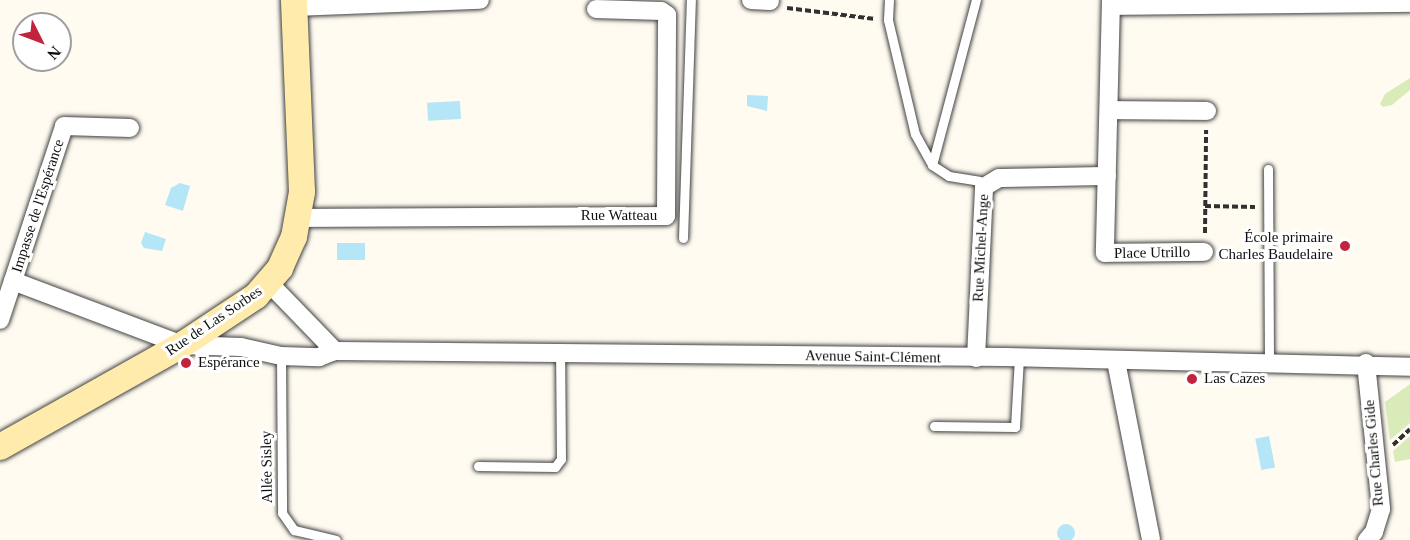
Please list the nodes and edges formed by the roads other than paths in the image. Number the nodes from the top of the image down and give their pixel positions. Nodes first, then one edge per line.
1 (480, 0) edge
2 (691, 0) edge
3 (751, 0) edge
4 (889, 0) edge
5 (976, 0) edge
6 (770, 1) edge
7 (294, 3) edge
8 (1111, 3) edge
9 (1410, 3) edge
10 (596, 9) dead end
11 (1109, 110) junction
12 (1206, 111) road end
13 (130, 128) dead end
14 (932, 165) junction
15 (1268, 169) dead end
16 (1107, 176) junction
17 (984, 187) junction
18 (299, 218) junction
19 (683, 238) dead end
20 (1204, 252) road end
21 (13, 281) junction
22 (269, 283) junction
23 (233, 311) junction
24 (0, 320) edge
25 (182, 345) junction
26 (241, 347) junction
27 (335, 351) junction
28 (560, 353) junction
29 (280, 356) junction
30 (976, 358) junction
31 (1019, 358) junction
32 (1116, 361) junction
33 (1269, 362) junction
34 (1366, 363) junction
35 (1410, 367) edge
36 (934, 426) dead end
37 (0, 447) edge
38 (478, 466) dead end
39 (336, 540) edge
40 (1151, 540) edge
41 (1366, 540) edge

1 - 7 street
2 - 19 lane
3 - 6 street
4 - 14 lane
5 - 14 lane
7 - 18 street, Rue de Las Sorbes
8 - 9 street
8 - 11 street
10 - 18 street, Rue Watteau
11 - 12 street
11 - 16 street
13 - 21 street, Impasse de l'Espérance
14 - 17 lane
15 - 33 lane
16 - 17 street, Rue Michel-Ange
16 - 20 street, Place Utrillo
17 - 30 street, Rue Michel-Ange
18 - 22 street, Rue de Las Sorbes
21 - 24 street
21 - 25 street, Avenue Saint-Clément
22 - 23 street, Rue de Las Sorbes
22 - 27 street
23 - 25 street, Rue de Las Sorbes
23 - 26 street
25 - 26 street, Avenue Saint-Clément
25 - 37 street, Rue de Las Sorbes
26 - 29 street, Avenue Saint-Clément
27 - 28 street, Avenue Saint-Clément
27 - 29 street, Avenue Saint-Clément
28 - 30 street, Avenue Saint-Clément
28 - 38 lane
29 - 39 lane, Allée Sisley
30 - 31 street, Avenue Saint-Clément
31 - 32 street, Avenue Saint-Clément
31 - 36 lane
32 - 33 street, Avenue Saint-Clément
32 - 40 street
33 - 34 street, Avenue Saint-Clément
34 - 35 street, Avenue Saint-Clément
34 - 41 street, Rue Charles Gide

